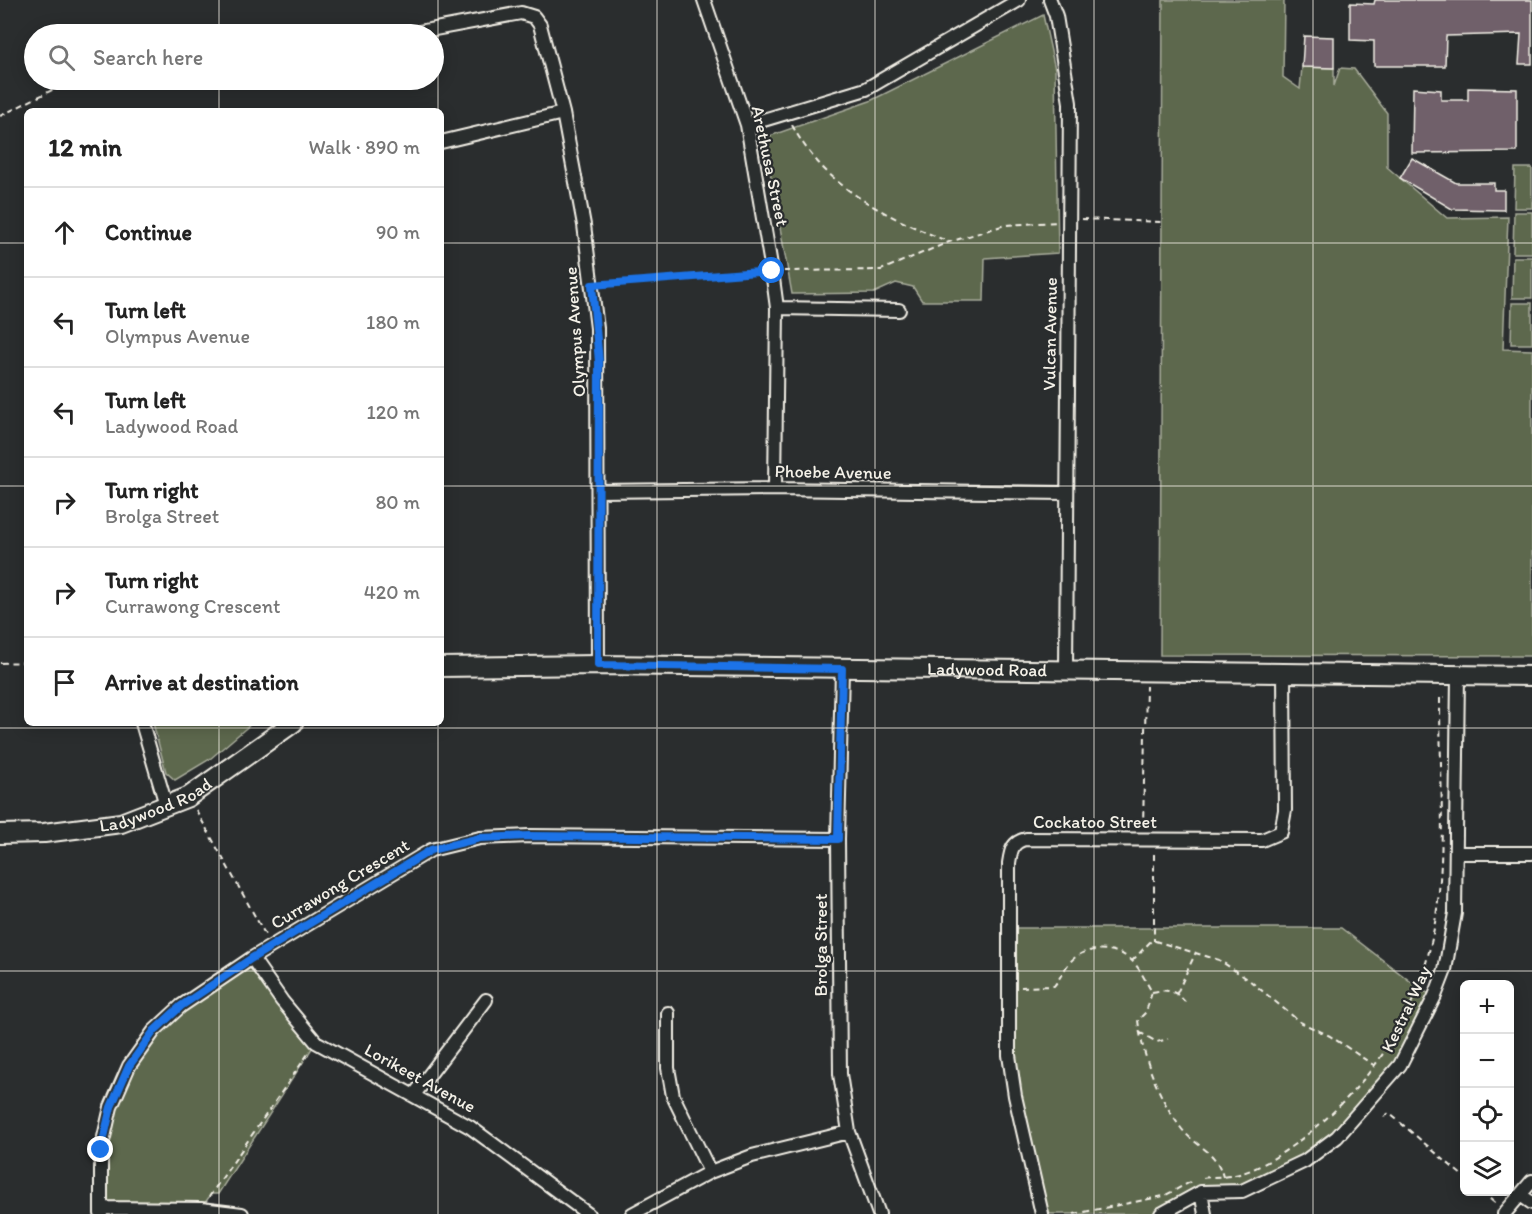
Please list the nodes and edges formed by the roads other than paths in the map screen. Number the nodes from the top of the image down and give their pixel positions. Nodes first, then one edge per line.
1 (704, 0) edge
2 (1018, 0) edge
3 (1050, 0) edge
4 (444, 27) edge
5 (563, 113) junction
6 (747, 126) junction
7 (444, 141) edge
8 (777, 308) junction
9 (899, 310) dead end
10 (776, 489) junction
11 (598, 491) junction
12 (1066, 493) junction
13 (598, 665) junction
14 (444, 667) edge
15 (842, 669) junction
16 (1066, 671) junction
17 (1284, 673) junction
18 (1458, 676) junction
19 (1532, 676) edge
20 (143, 726) edge
21 (289, 726) edge
22 (166, 806) junction
23 (0, 834) edge
24 (838, 839) junction
25 (1457, 852) junction
26 (1532, 853) edge
27 (252, 958) junction
28 (486, 1000) dead end
29 (668, 1013) dead end
30 (414, 1095) junction
31 (849, 1132) junction
32 (710, 1172) junction
33 (1532, 1181) edge
34 (1201, 1192) junction
35 (1527, 1199) edge
36 (101, 1211) edge
37 (1505, 1213) edge
38 (242, 1214) edge
39 (588, 1214) edge
40 (632, 1214) edge
41 (879, 1214) edge
42 (1042, 1214) edge
43 (1161, 1214) edge
44 (1205, 1214) edge

1 - 6 street, Arethusa Street
2 - 6 street
3 - 12 street, Vulcan Avenue
4 - 5 street, Olympus Avenue
5 - 7 street
5 - 11 street, Olympus Avenue
6 - 8 street, Arethusa Street
8 - 9 street
8 - 10 street, Arethusa Street
10 - 11 street, Phoebe Avenue
10 - 12 street, Phoebe Avenue
11 - 13 street, Olympus Avenue
12 - 16 street, Vulcan Avenue
13 - 14 street, Ladywood Road
13 - 15 street, Ladywood Road
15 - 16 street, Ladywood Road
15 - 24 street, Brolga Street
16 - 17 street, Ladywood Road
17 - 18 street, Ladywood Road
17 - 42 street, Cockatoo Street
18 - 19 street, Ladywood Road
18 - 25 street, Kestral Way
20 - 22 street
21 - 22 street, Ladywood Road
22 - 23 street, Ladywood Road
24 - 27 street, Currawong Crescent
24 - 31 street, Brolga Street
25 - 26 street
25 - 34 street, Kestral Way
27 - 30 street, Lorikeet Avenue
27 - 36 street, Currawong Crescent
28 - 30 street
29 - 32 street
30 - 39 street, Lorikeet Avenue
31 - 32 street
31 - 41 street, Brolga Street
32 - 40 street
33 - 35 street
34 - 43 street, Kestral Way
34 - 44 street
35 - 37 street
36 - 38 street

